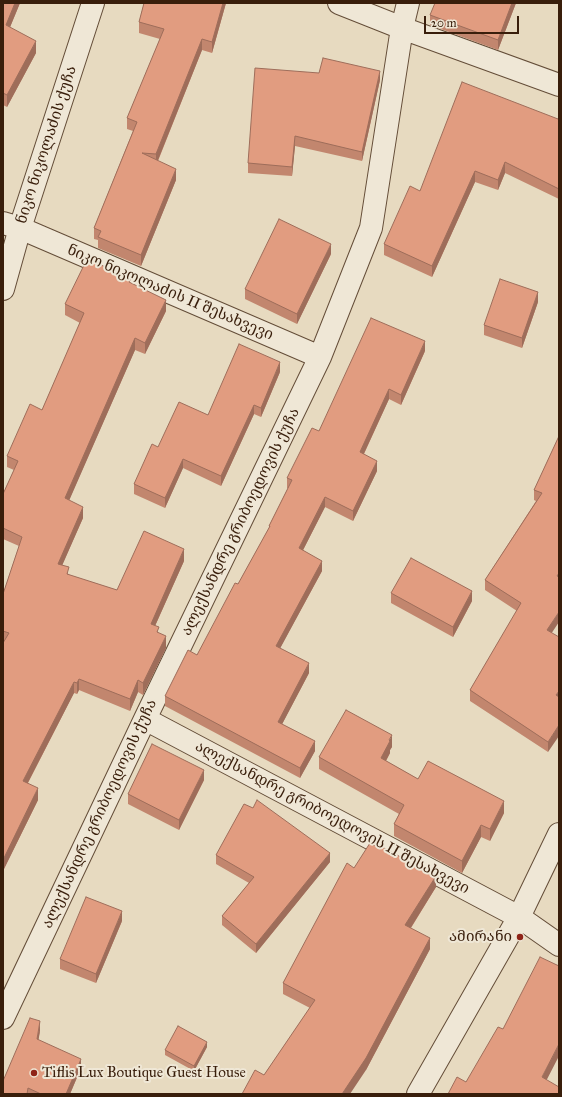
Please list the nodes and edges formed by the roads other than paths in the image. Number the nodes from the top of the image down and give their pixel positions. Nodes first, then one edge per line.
1 (93, 3) edge
2 (339, 3) edge
3 (408, 3) edge
4 (402, 28) junction
5 (559, 85) edge
6 (11, 226) edge
7 (3, 289) edge
8 (320, 357) junction
9 (145, 719) junction
10 (559, 834) edge
11 (519, 917) junction
12 (559, 945) edge
13 (3, 1018) edge
14 (418, 1094) edge

1 - 6 street, ნიკო ნიკოლაძის ქუჩა
2 - 4 street
3 - 4 street, ალექსანდრე გრიბოედოვის ქუჩა
4 - 5 street
4 - 8 street, ალექსანდრე გრიბოედოვის ქუჩა
6 - 7 street, ნიკო ნიკოლაძის ქუჩა
6 - 8 street, ნიკო ნიკოლაძის II შესახვევი
8 - 9 street, ალექსანდრე გრიბოედოვის ქუჩა
9 - 11 street, ალექსანდრე გრიბოედოვის II შესახვევი
9 - 13 street, ალექსანდრე გრიბოედოვის ქუჩა
10 - 11 street
11 - 12 street, ალექსანდრე გრიბოედოვის II შესახვევი
11 - 14 street

